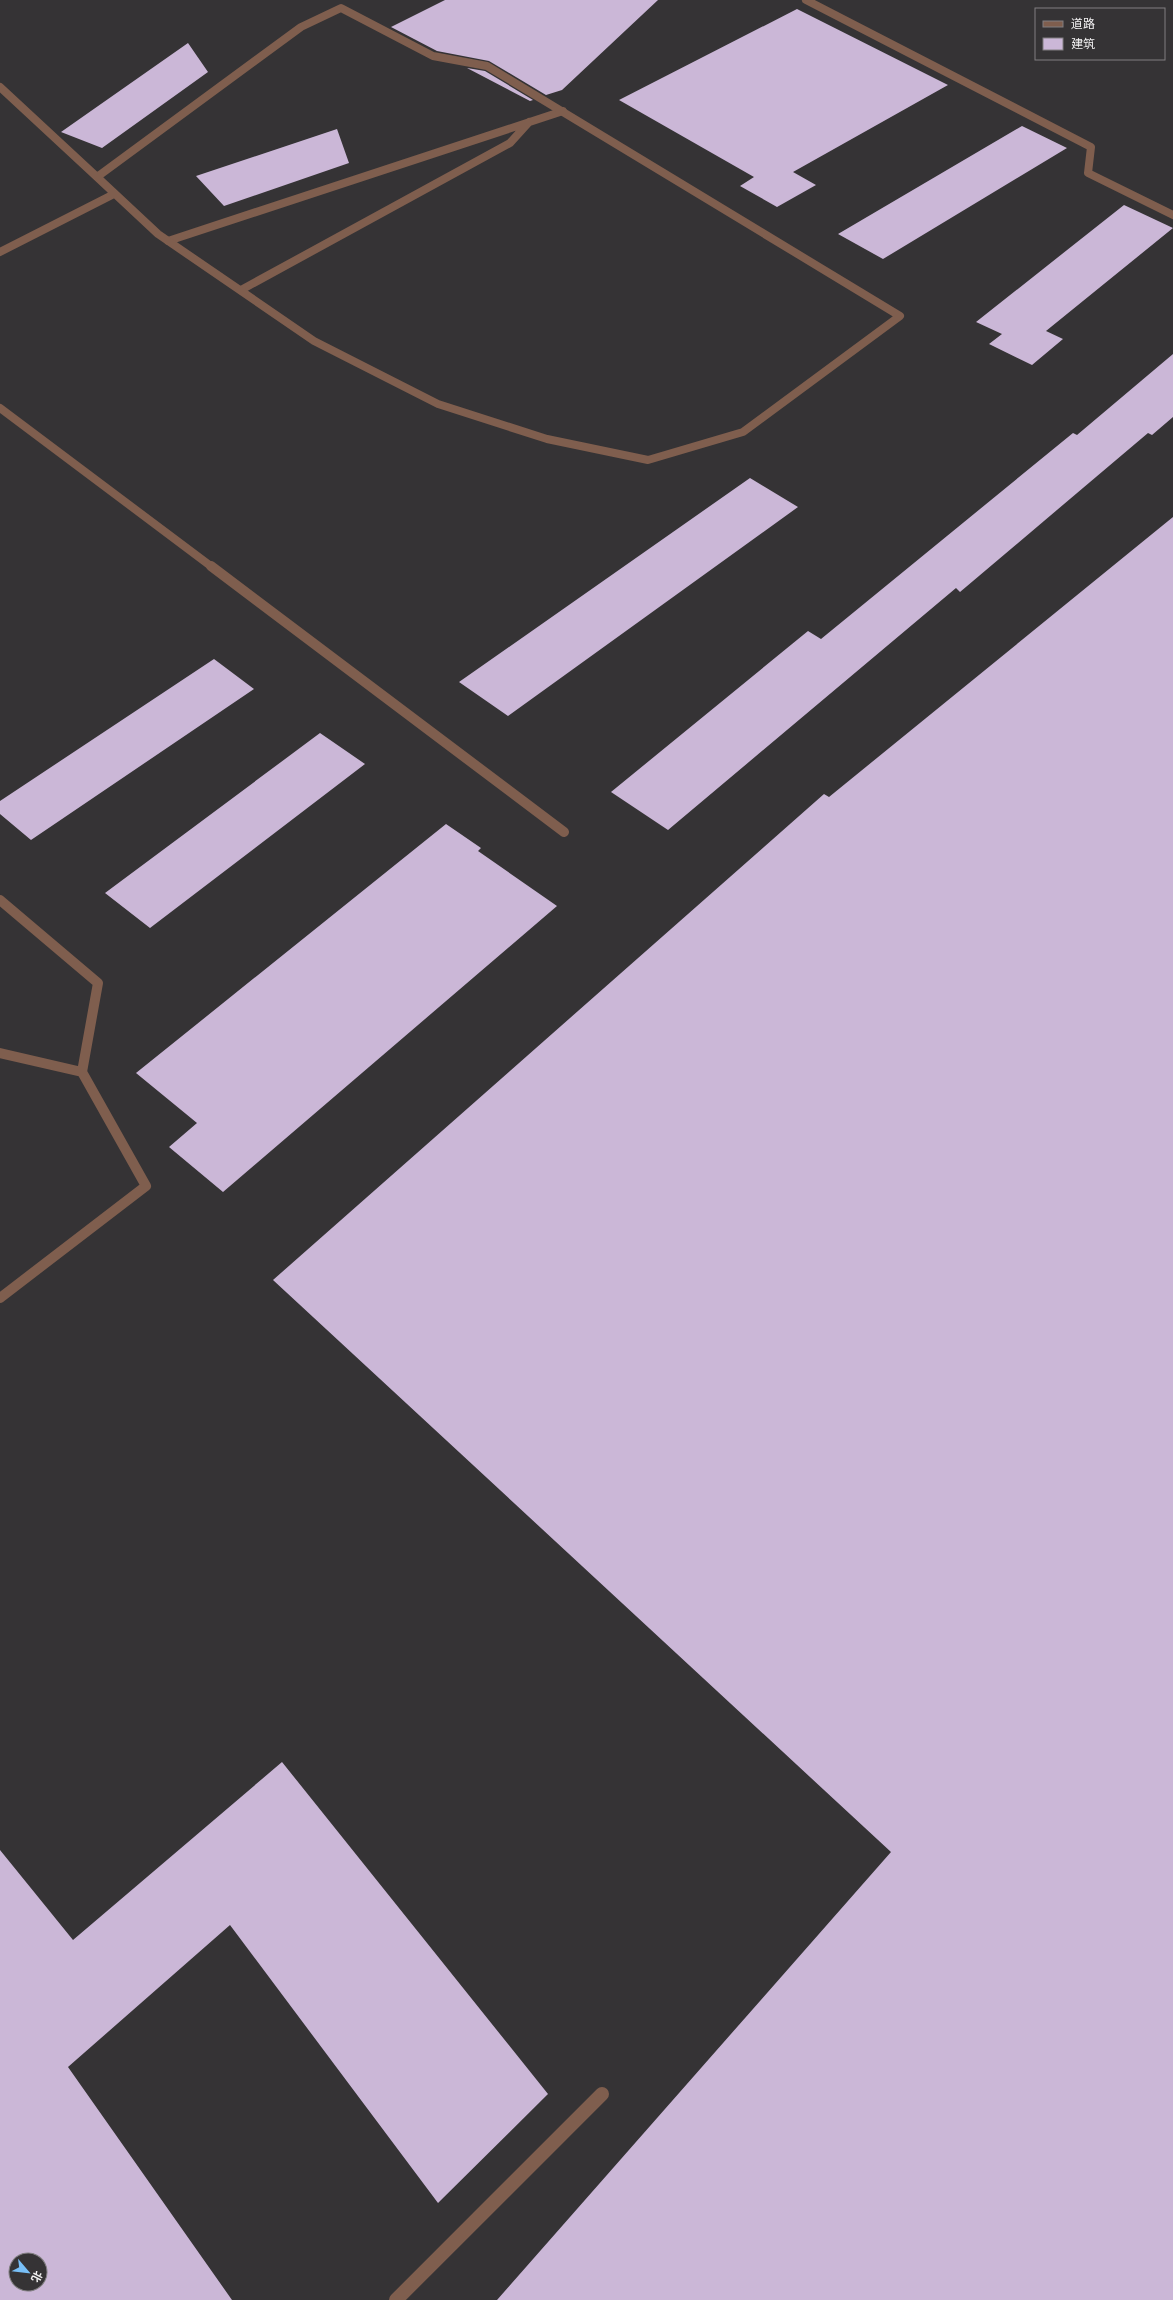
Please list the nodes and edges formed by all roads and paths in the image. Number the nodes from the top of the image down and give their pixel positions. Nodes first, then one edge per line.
1 (806, 0) edge
2 (0, 87) edge
3 (563, 110) junction
4 (529, 122) junction
5 (96, 178) junction
6 (114, 194) junction
7 (1173, 215) edge
8 (168, 241) junction
9 (0, 252) edge
10 (240, 290) junction
11 (0, 408) edge
12 (564, 832) dead end
13 (0, 900) edge
14 (0, 1053) edge
15 (82, 1072) junction
16 (0, 1298) edge
17 (602, 2094) dead end
18 (396, 2300) edge

1 - 7 street
2 - 5 street
3 - 4 street
3 - 5 street
3 - 10 street
4 - 8 street
4 - 10 street
5 - 6 street
6 - 8 street
6 - 9 street
8 - 10 street
11 - 12 street
13 - 15 street
14 - 15 street
15 - 16 street
17 - 18 street

